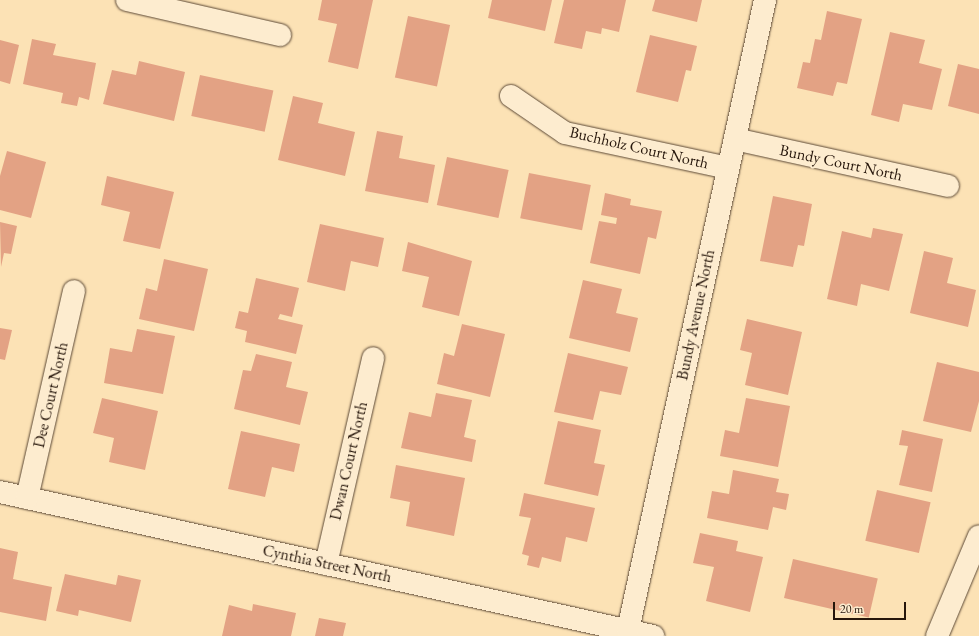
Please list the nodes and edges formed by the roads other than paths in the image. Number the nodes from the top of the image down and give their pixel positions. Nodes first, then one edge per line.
1 (128, 0) edge
2 (765, 0) edge
3 (176, 5) edge
4 (280, 35) dead end
5 (511, 96) dead end
6 (735, 139) junction
7 (728, 168) junction
8 (948, 186) dead end
9 (74, 291) dead end
10 (373, 358) dead end
11 (0, 492) edge
12 (27, 498) junction
13 (979, 536) edge
14 (326, 564) junction
15 (628, 630) junction
16 (653, 636) edge
17 (937, 636) edge

1 - 3 street
2 - 6 street, Bundy Avenue North
3 - 4 street
5 - 7 street, Buchholz Court North
6 - 7 street, Bundy Avenue North
6 - 8 street, Bundy Court North
7 - 15 street, Bundy Avenue North
9 - 12 street, Dee Court North
10 - 14 street, Dwan Court North
11 - 12 street, Cynthia Street North
12 - 14 street, Cynthia Street North
13 - 17 street
14 - 15 street, Cynthia Street North
15 - 16 street, Cynthia Street North

